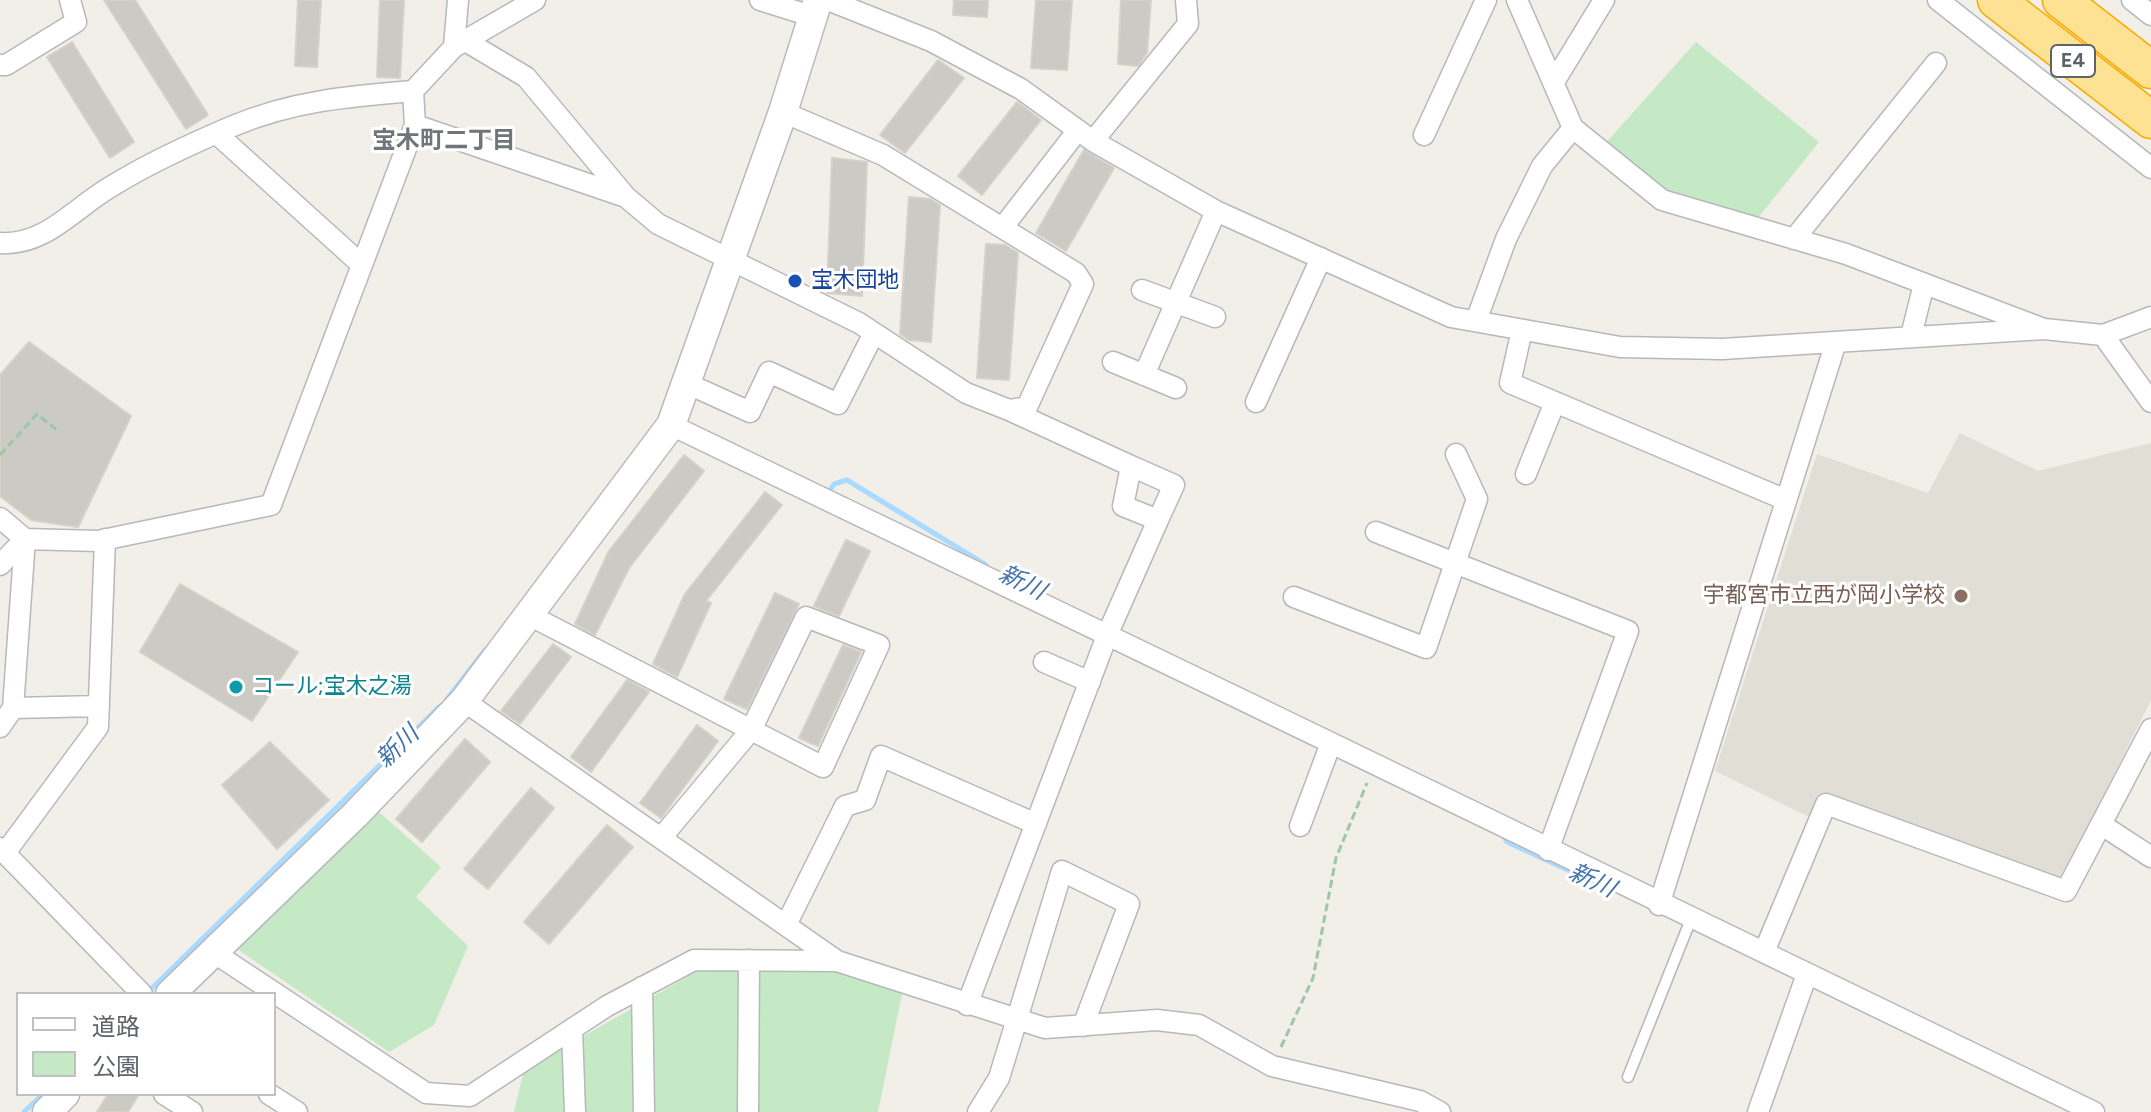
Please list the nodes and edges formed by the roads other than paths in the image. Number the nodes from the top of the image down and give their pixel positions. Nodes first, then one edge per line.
1 (458, 0) edge
2 (535, 0) edge
3 (760, 0) edge
4 (1186, 0) edge
5 (1486, 0) edge
6 (1604, 0) edge
7 (1938, 0) edge
8 (1996, 0) edge
9 (2061, 0) edge
10 (2132, 0) edge
11 (71, 1) edge
12 (1519, 1) edge
13 (820, 6) edge
14 (2151, 15) edge
15 (459, 44) junction
16 (1936, 63) dead end
17 (0, 65) edge
18 (2151, 70) edge
19 (1554, 82) junction
20 (413, 91) junction
21 (783, 112) junction
22 (2151, 120) edge
23 (415, 125) junction
24 (1573, 128) junction
25 (217, 134) junction
26 (1086, 135) junction
27 (1424, 135) dead end
28 (2151, 168) edge
29 (626, 197) junction
30 (1216, 211) junction
31 (1003, 227) junction
32 (1794, 239) junction
33 (0, 243) edge
34 (1321, 258) junction
35 (731, 260) junction
36 (362, 265) junction
37 (1924, 284) junction
38 (1142, 290) dead end
39 (1175, 303) junction
40 (1215, 317) dead end
41 (2151, 317) edge
42 (1476, 321) junction
43 (2044, 329) junction
44 (1522, 330) junction
45 (874, 333) junction
46 (2103, 335) junction
47 (1911, 336) junction
48 (1836, 342) junction
49 (1113, 362) dead end
50 (1144, 375) junction
51 (686, 383) junction
52 (1176, 388) dead end
53 (1256, 402) dead end
54 (1555, 402) junction
55 (2151, 402) edge
56 (1009, 410) junction
57 (671, 425) junction
58 (1456, 454) dead end
59 (1131, 466) junction
60 (1526, 474) dead end
61 (1786, 500) junction
62 (0, 518) edge
63 (1158, 520) junction
64 (1376, 532) dead end
65 (25, 539) junction
66 (105, 539) junction
67 (1457, 562) junction
68 (0, 565) edge
69 (1294, 597) dead end
70 (529, 615) junction
71 (1108, 633) junction
72 (1044, 662) dead end
73 (1090, 682) junction
74 (464, 701) junction
75 (99, 706) junction
76 (13, 708) junction
77 (0, 727) edge
78 (2151, 729) edge
79 (751, 730) junction
80 (1331, 743) junction
81 (1036, 824) junction
82 (2102, 825) junction
83 (1300, 826) dead end
84 (661, 838) junction
85 (3, 850) edge
86 (1548, 850) junction
87 (2151, 857) edge
88 (1659, 905) junction
89 (1691, 919) junction
90 (786, 925) junction
91 (213, 952) junction
92 (1764, 952) junction
93 (749, 960) junction
94 (837, 961) junction
95 (1807, 974) junction
96 (642, 987) junction
97 (257, 989) edge
98 (140, 992) edge
99 (172, 992) edge
100 (276, 1001) edge
101 (967, 1005) junction
102 (1014, 1019) junction
103 (1083, 1026) junction
104 (572, 1029) junction
105 (1628, 1077) dead end
106 (1385, 1093) junction
107 (63, 1096) edge
108 (167, 1096) edge
109 (272, 1096) edge
110 (473, 1104) edge
111 (47, 1112) edge
112 (192, 1112) edge
113 (297, 1112) edge
114 (575, 1112) edge
115 (644, 1112) edge
116 (748, 1112) edge
117 (978, 1112) edge
118 (1374, 1112) edge
119 (1440, 1112) edge
120 (1758, 1112) edge
121 (2094, 1112) edge

1 - 15 street
2 - 15 street
3 - 13 street
4 - 26 street
5 - 27 street
6 - 19 street
7 - 28 street
8 - 22 highway, E4
9 - 18 highway, E4
10 - 14 street
11 - 17 street
12 - 19 street
13 - 21 street
13 - 26 street
15 - 20 street
15 - 29 street
16 - 32 street
19 - 24 street
20 - 23 street
20 - 25 street
21 - 31 street
21 - 35 street
23 - 29 street
23 - 36 street
24 - 32 street
24 - 42 street
25 - 33 street
25 - 36 street
26 - 30 street
26 - 31 street
29 - 35 street
30 - 34 street
30 - 39 street
31 - 56 street
32 - 37 street
34 - 42 street
34 - 53 street
35 - 45 street
35 - 51 street
36 - 66 street
37 - 43 street
37 - 47 street
38 - 39 street
39 - 40 street
39 - 50 street
41 - 46 street
42 - 44 street
43 - 46 street
43 - 47 street
44 - 48 street
44 - 54 street
45 - 51 street
45 - 56 street
46 - 55 street
47 - 48 street
48 - 61 street
49 - 50 street
50 - 52 street
51 - 57 street
54 - 60 street
54 - 61 street
56 - 59 street
57 - 70 street
57 - 71 street
58 - 67 street
59 - 63 street
59 - 63 street
61 - 88 street
62 - 65 street
63 - 71 street
64 - 67 street
65 - 66 street
65 - 68 street
65 - 76 street
66 - 75 street
67 - 69 street
67 - 86 street
70 - 74 street
70 - 79 street
71 - 73 street
71 - 80 street
72 - 73 street
73 - 81 street
74 - 84 street
74 - 91 street
75 - 76 street
75 - 85 street
76 - 77 street
78 - 82 street
79 - 79 street
79 - 84 street
80 - 83 street
80 - 86 street
81 - 90 street
81 - 101 street
82 - 87 street
82 - 92 street
84 - 90 street
85 - 98 street
86 - 88 street
88 - 89 street
89 - 92 street
89 - 105 lane
90 - 94 street
91 - 97 street
91 - 99 street
92 - 95 street
93 - 94 street
93 - 96 street
93 - 116 street
94 - 101 street
95 - 120 street
95 - 121 street
96 - 104 street
96 - 115 street
100 - 110 street
101 - 102 street
102 - 103 street
102 - 103 street
102 - 117 street
103 - 106 street
104 - 110 street
104 - 114 street
106 - 118 street
106 - 119 street
107 - 111 street
108 - 112 street
109 - 113 street

